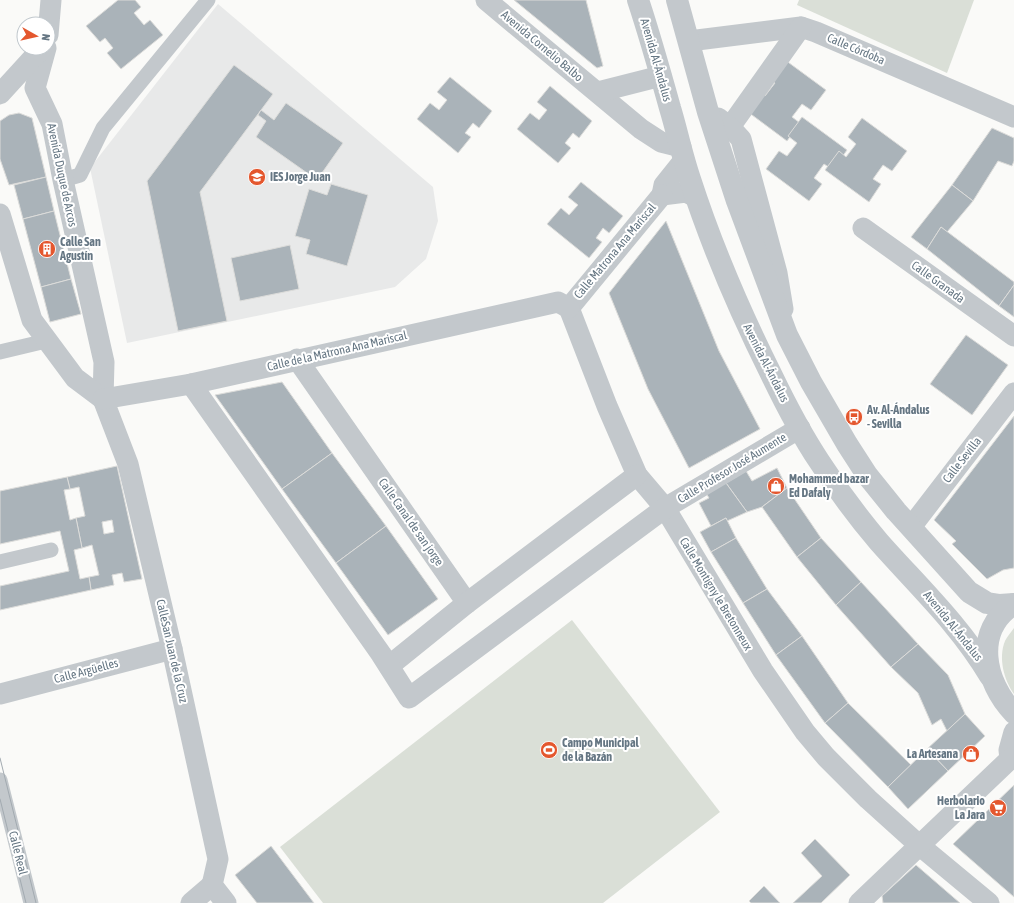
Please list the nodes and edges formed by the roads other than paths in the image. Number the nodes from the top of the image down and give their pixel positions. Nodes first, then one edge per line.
1 (51, 0) edge
2 (208, 0) edge
3 (486, 0) edge
4 (638, 0) edge
5 (678, 0) edge
6 (50, 16) edge
7 (801, 27) junction
8 (689, 41) junction
9 (35, 56) edge
10 (44, 56) edge
11 (661, 76) junction
12 (598, 92) junction
13 (0, 94) edge
14 (708, 112) junction
15 (1014, 117) edge
16 (730, 127) junction
17 (683, 153) junction
18 (63, 180) junction
19 (662, 195) junction
20 (696, 197) junction
21 (0, 214) edge
22 (863, 228) dead end
23 (569, 308) junction
24 (787, 335) junction
25 (1014, 336) edge
26 (46, 341) junction
27 (0, 352) edge
28 (297, 359) junction
29 (191, 384) junction
30 (1014, 393) edge
31 (103, 399) junction
32 (800, 428) junction
33 (637, 475) junction
34 (665, 508) junction
35 (911, 528) junction
36 (51, 550) dead end
37 (0, 562) edge
38 (467, 603) junction
39 (1014, 604) edge
40 (172, 649) junction
41 (389, 666) junction
42 (990, 676) junction
43 (0, 694) edge
44 (1013, 717) edge
45 (1014, 732) edge
46 (1012, 759) edge
47 (0, 780) edge
48 (919, 844) junction
49 (212, 885) junction
50 (864, 901) edge
51 (31, 903) edge
52 (191, 903) edge
53 (226, 903) edge
54 (989, 903) edge

1 - 6 street
2 - 18 street
3 - 12 street, Avenida Cornelio Balbo
4 - 11 street, Avenida Al-Ándalus
5 - 8 street
7 - 8 street, Calle Córdoba
7 - 15 street, Calle Córdoba
7 - 16 street
8 - 14 street
9 - 13 street
10 - 18 street, Avenida Duque de Arcos
11 - 12 street
11 - 17 street, Avenida Al-Ándalus
12 - 17 street, Avenida Cornelio Balbo
14 - 16 street
14 - 24 street
16 - 24 street
17 - 19 street
17 - 20 street, Avenida Al-Ándalus
18 - 31 street, Avenida Duque de Arcos
19 - 20 street
19 - 23 street, Calle Matrona Ana Mariscal
20 - 32 street, Avenida Al-Ándalus
21 - 26 street
22 - 25 street, Calle Granada
23 - 28 street, Calle de la Matrona Ana Mariscal
23 - 33 street, Calle Montigny le Bretonneux
24 - 35 street
26 - 27 street
26 - 31 street
28 - 29 street, Calle de la Matrona Ana Mariscal
28 - 38 street, Calle Canal de san jorge
29 - 31 street, Calle de la Matrona Ana Mariscal
29 - 41 street
30 - 35 street, Calle Sevilla
31 - 40 street, CalleSan Juan de la Cruz
32 - 34 street, Calle Profesor José Aumente
32 - 42 street, Avenida Al-Ándalus
33 - 34 street, Calle Montigny le Bretonneux
33 - 38 street
34 - 41 street, Calle Profesor José Aumente
34 - 48 street, Calle Montigny le Bretonneux
35 - 39 street
36 - 37 street
38 - 41 street
39 - 42 street
40 - 43 street, Calle Argüelles
40 - 49 street, CalleSan Juan de la Cruz
42 - 44 street, Avenida Al-Ándalus
45 - 46 street
46 - 48 street
47 - 51 street, Calle Real
48 - 50 street
48 - 54 street, Calle Montigny le Bretonneux
49 - 52 street
49 - 53 street

